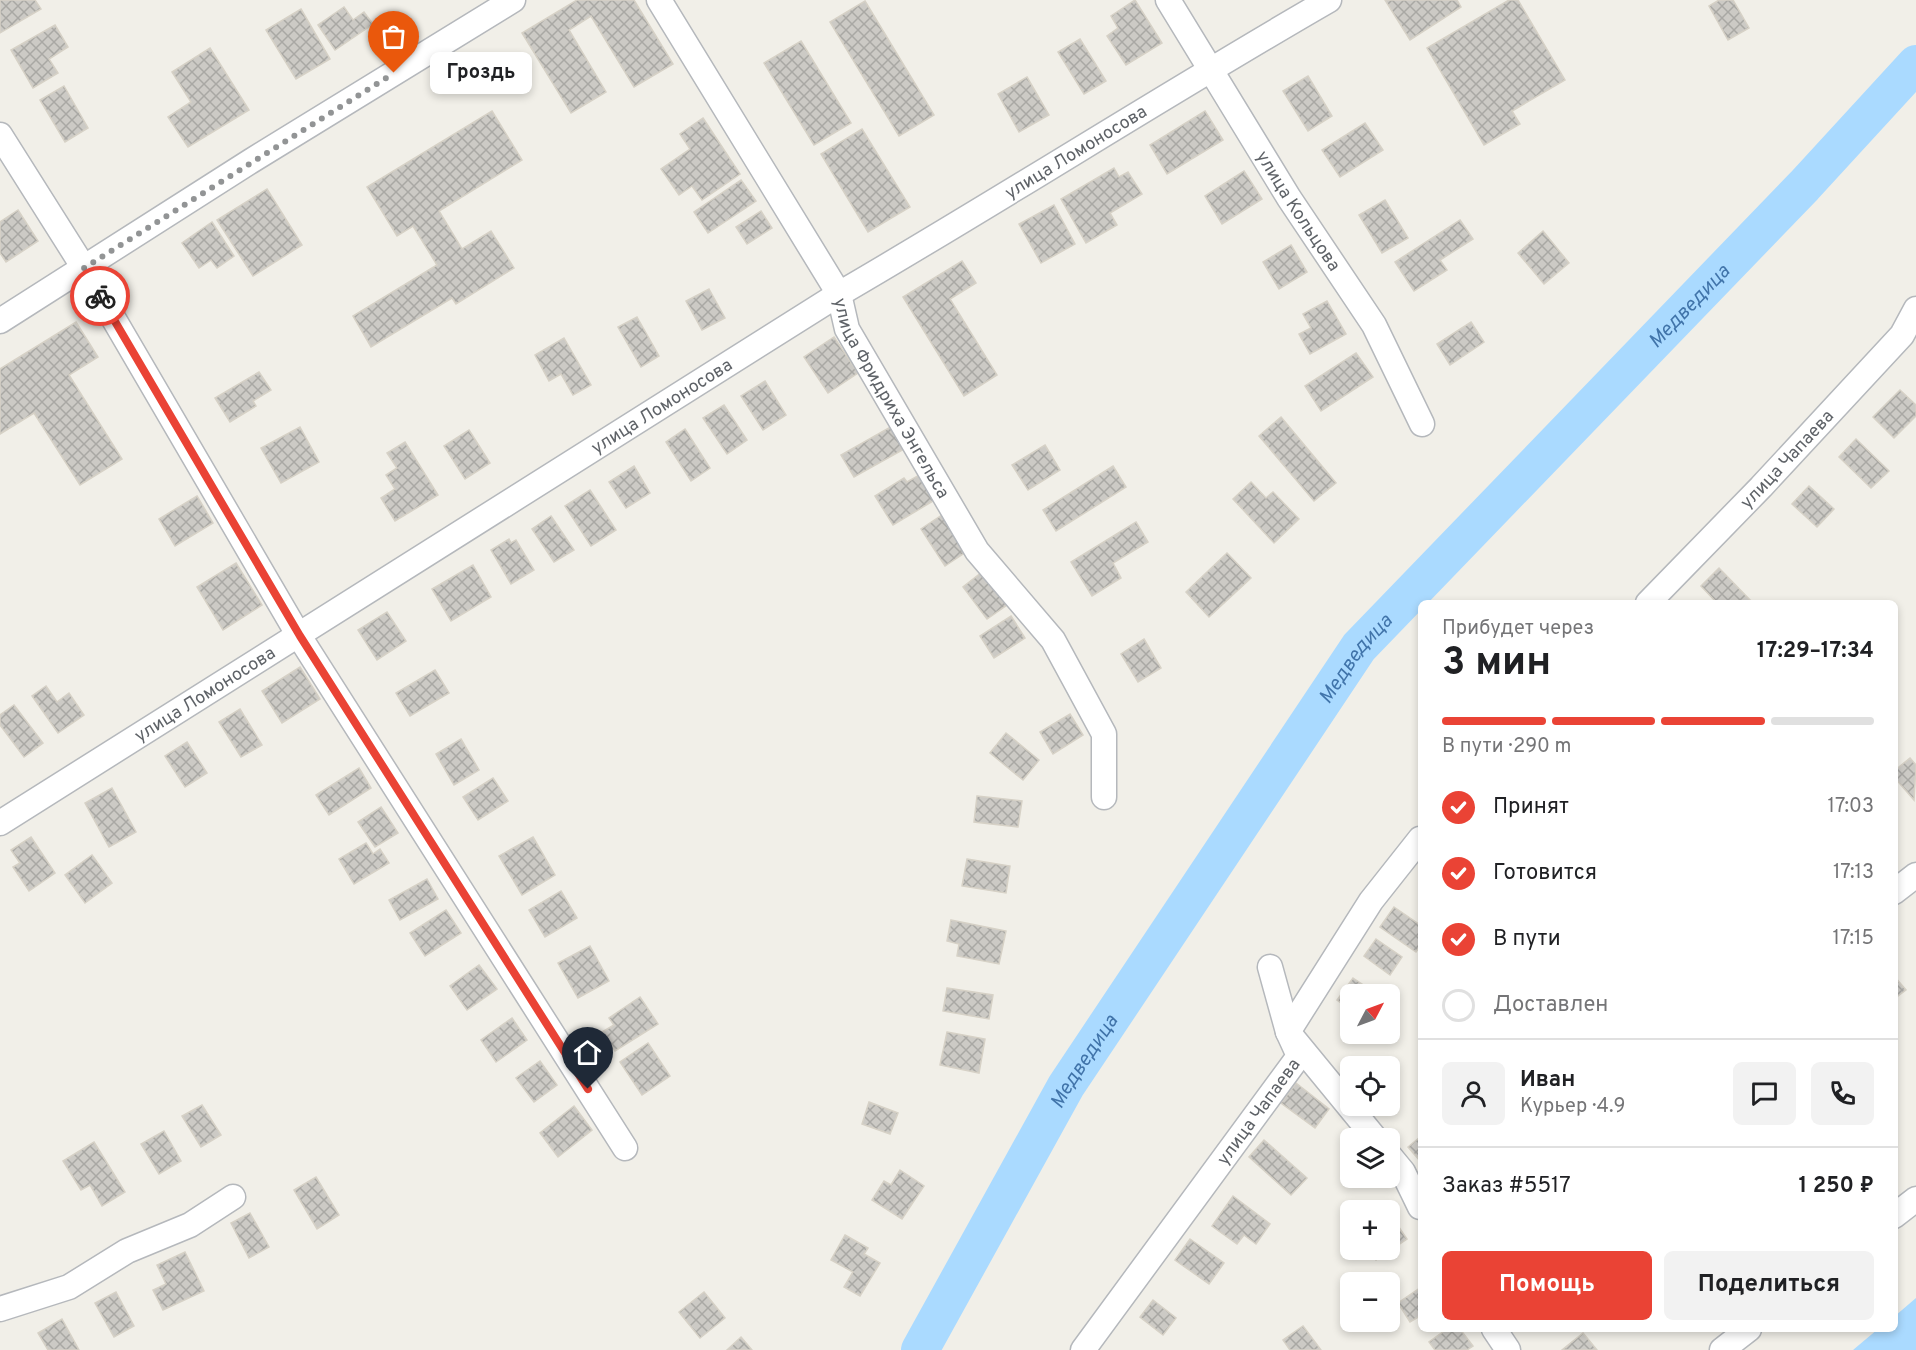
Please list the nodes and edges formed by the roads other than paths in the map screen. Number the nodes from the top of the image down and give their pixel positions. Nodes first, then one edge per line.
1 (513, 0) edge
2 (659, 0) edge
3 (1168, 0) edge
4 (1329, 0) edge
5 (1210, 69) junction
6 (0, 135) edge
7 (84, 268) junction
8 (839, 294) junction
9 (1916, 309) edge
10 (0, 321) edge
11 (1422, 424) dead end
12 (1651, 600) edge
13 (300, 636) junction
14 (1104, 797) dead end
15 (0, 823) edge
16 (1418, 842) edge
17 (1916, 875) edge
18 (1898, 889) edge
19 (1270, 967) dead end
20 (1288, 1032) junction
21 (1367, 1128) edge
22 (625, 1148) dead end
23 (1400, 1168) edge
24 (233, 1197) dead end
25 (1916, 1199) edge
26 (1418, 1203) edge
27 (1898, 1213) edge
28 (0, 1310) edge
29 (1496, 1332) edge
30 (1745, 1332) edge
31 (1083, 1350) edge
32 (1508, 1350) edge
33 (1722, 1350) edge

1 - 7 street
2 - 8 street, улица Фридриха Энгельса
3 - 5 street, улица Кольцова
4 - 5 street, улица Ломоносова
5 - 8 street, улица Ломоносова
5 - 11 street, улица Кольцова
6 - 7 street
7 - 10 street
7 - 13 street
8 - 13 street, улица Ломоносова
8 - 14 street, улица Фридриха Энгельса
9 - 12 street, улица Чапаева
13 - 15 street, улица Ломоносова
13 - 22 street
16 - 20 street, улица Чапаева
17 - 18 street
19 - 20 street
20 - 21 street
20 - 31 street, улица Чапаева
23 - 26 street
24 - 28 street
25 - 27 street
29 - 32 street
30 - 33 street

